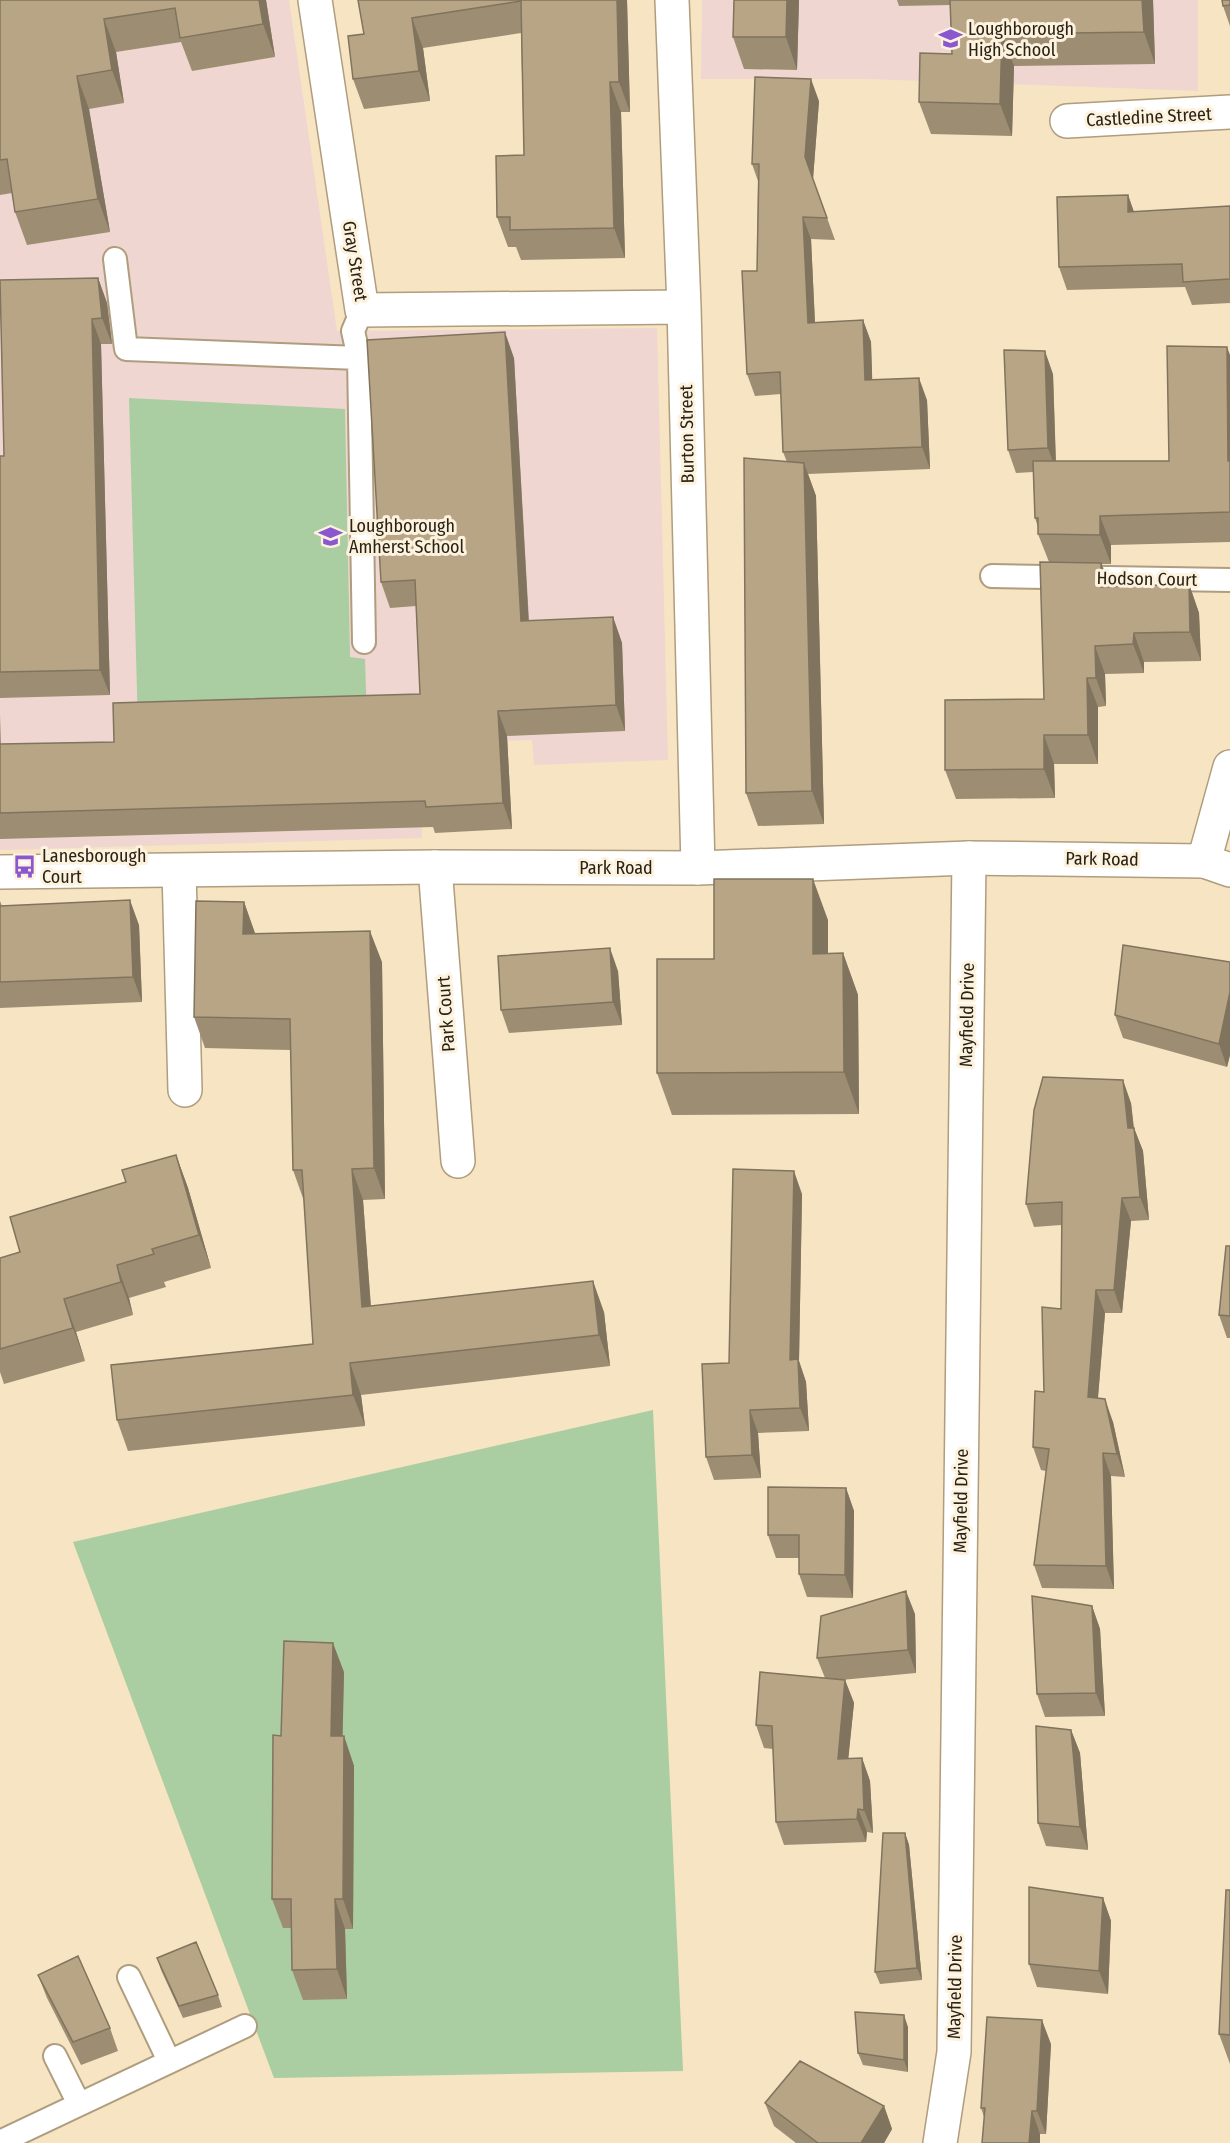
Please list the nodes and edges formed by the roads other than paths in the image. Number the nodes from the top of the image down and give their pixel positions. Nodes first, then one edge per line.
1 (315, 0) edge
2 (672, 0) edge
3 (1230, 112) edge
4 (1067, 121) dead end
5 (115, 259) dead end
6 (684, 307) junction
7 (362, 310) junction
8 (359, 358) junction
9 (992, 576) dead end
10 (1230, 580) edge
11 (364, 642) dead end
12 (1230, 767) edge
13 (969, 858) junction
14 (1217, 865) edge
15 (435, 867) junction
16 (698, 868) junction
17 (179, 871) junction
18 (0, 872) edge
19 (185, 1090) dead end
20 (458, 1161) dead end
21 (129, 1977) dead end
22 (245, 2026) dead end
23 (55, 2056) dead end
24 (168, 2061) junction
25 (80, 2104) junction
26 (0, 2142) edge
27 (940, 2143) edge

1 - 7 street, Gray Street
2 - 6 street, Burton Street
3 - 4 street, Castledine Street
5 - 8 lane
6 - 7 street, Gray Street
6 - 16 street, Burton Street
7 - 8 lane
8 - 11 lane
9 - 10 lane, Hodson Court
12 - 14 street
13 - 14 street, Park Road
13 - 16 street, Park Road
13 - 27 street, Mayfield Drive
15 - 16 street, Park Road
15 - 17 street, Park Road
15 - 20 street, Park Court
17 - 18 street, Park Road
17 - 19 street
21 - 24 lane
22 - 24 lane
23 - 25 lane
24 - 25 lane
25 - 26 lane

